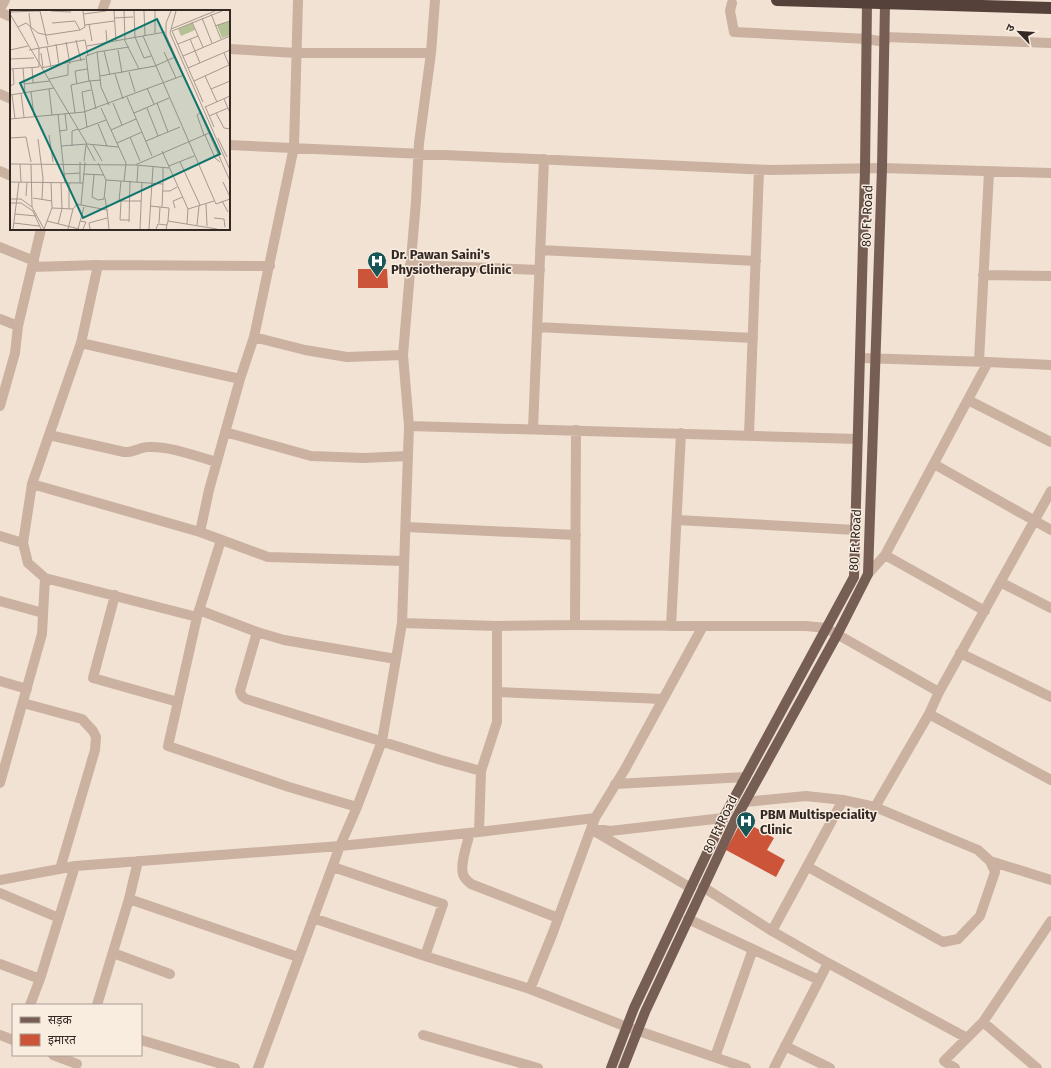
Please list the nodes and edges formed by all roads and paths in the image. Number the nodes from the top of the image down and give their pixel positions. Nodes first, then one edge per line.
1 (5, 0) edge
2 (106, 0) edge
3 (298, 0) edge
4 (436, 0) edge
5 (776, 0) edge
6 (732, 3) dead end
7 (867, 3) junction
8 (886, 3) junction
9 (1051, 8) edge
10 (0, 9) edge
11 (102, 10) edge
12 (0, 12) edge
13 (10, 17) edge
14 (867, 39) junction
15 (885, 40) junction
16 (1051, 43) edge
17 (230, 49) dead end
18 (296, 53) junction
19 (431, 53) junction
20 (0, 94) edge
21 (10, 98) edge
22 (230, 144) edge
23 (294, 147) junction
24 (418, 153) junction
25 (544, 159) junction
26 (882, 168) junction
27 (865, 169) junction
28 (759, 170) junction
29 (0, 171) edge
30 (989, 172) junction
31 (1051, 173) edge
32 (10, 176) edge
33 (41, 230) edge
34 (0, 247) edge
35 (540, 250) junction
36 (756, 261) junction
37 (33, 264) junction
38 (98, 265) junction
39 (410, 265) junction
40 (270, 266) junction
41 (540, 270) junction
42 (984, 276) junction
43 (1051, 276) edge
44 (0, 319) edge
45 (18, 326) junction
46 (537, 327) junction
47 (254, 337) junction
48 (753, 338) junction
49 (81, 343) junction
50 (403, 355) junction
51 (860, 358) junction
52 (875, 358) junction
53 (984, 362) junction
54 (1051, 365) edge
55 (240, 380) junction
56 (2, 390) edge
57 (968, 400) junction
58 (0, 406) edge
59 (409, 426) junction
60 (533, 429) junction
61 (576, 430) junction
62 (225, 432) junction
63 (681, 433) junction
64 (49, 435) junction
65 (749, 435) junction
66 (858, 439) junction
67 (1051, 442) edge
68 (408, 456) junction
69 (217, 462) junction
70 (934, 464) junction
71 (32, 484) junction
72 (1051, 491) edge
73 (676, 520) junction
74 (1034, 521) junction
75 (406, 527) junction
76 (856, 530) junction
77 (1051, 530) edge
78 (200, 532) junction
79 (576, 535) junction
80 (0, 536) edge
81 (221, 540) junction
82 (23, 543) junction
83 (885, 555) junction
84 (404, 561) junction
85 (868, 574) junction
86 (45, 578) junction
87 (1000, 582) junction
88 (115, 596) junction
89 (0, 601) edge
90 (1051, 608) edge
91 (985, 612) junction
92 (43, 613) junction
93 (198, 613) junction
94 (402, 623) junction
95 (575, 625) junction
96 (497, 626) junction
97 (671, 626) junction
98 (703, 626) junction
99 (826, 628) junction
100 (257, 632) junction
101 (837, 635) junction
102 (960, 653) junction
103 (396, 659) junction
104 (0, 681) edge
105 (27, 689) junction
106 (497, 692) junction
107 (939, 692) junction
108 (1051, 697) edge
109 (662, 699) junction
110 (178, 702) junction
111 (23, 703) junction
112 (929, 714) junction
113 (382, 741) junction
114 (3, 760) edge
115 (481, 771) junction
116 (746, 777) junction
117 (1051, 780) edge
118 (0, 783) edge
119 (615, 784) junction
120 (843, 800) junction
121 (745, 802) junction
122 (357, 807) junction
123 (875, 807) junction
124 (724, 818) junction
125 (592, 825) junction
126 (474, 832) junction
127 (340, 846) junction
128 (138, 861) junction
129 (990, 862) junction
130 (75, 866) junction
131 (333, 867) junction
132 (808, 867) junction
133 (60, 869) junction
134 (0, 880) edge
135 (1051, 880) edge
136 (703, 887) junction
137 (691, 888) junction
138 (0, 893) edge
139 (129, 899) junction
140 (59, 918) junction
141 (313, 918) junction
142 (558, 918) junction
143 (688, 919) junction
144 (1051, 921) edge
145 (772, 931) junction
146 (753, 949) junction
147 (113, 953) junction
148 (425, 956) junction
149 (298, 957) junction
150 (828, 963) junction
151 (0, 964) edge
152 (170, 974) dead end
153 (40, 979) junction
154 (819, 980) junction
155 (530, 989) junction
156 (30, 1004) edge
157 (97, 1004) edge
158 (983, 1022) junction
159 (627, 1028) junction
160 (638, 1031) junction
161 (0, 1035) edge
162 (423, 1035) dead end
163 (967, 1038) junction
164 (12, 1040) edge
165 (142, 1040) edge
166 (786, 1046) junction
167 (57, 1056) edge
168 (714, 1057) junction
169 (78, 1062) edge
170 (235, 1068) edge
171 (258, 1068) edge
172 (538, 1068) edge
173 (611, 1068) edge
174 (623, 1068) edge
175 (746, 1068) edge
176 (774, 1068) edge
177 (830, 1068) edge
178 (955, 1068) edge
179 (1037, 1068) edge

1 - 10 street
2 - 11 street
3 - 18 street
4 - 19 street
5 - 7 highway
6 - 14 street
7 - 8 highway
7 - 14 main road, 80 Ft Road
8 - 9 highway
8 - 15 main road, 80 Ft Road
12 - 13 street
14 - 15 street
14 - 27 main road, 80 Ft Road
15 - 16 street
15 - 26 main road, 80 Ft Road
17 - 18 street
18 - 19 street
18 - 23 street
19 - 24 street
20 - 21 street
22 - 23 street
23 - 24 street
23 - 40 street
24 - 25 street
24 - 39 street
25 - 28 street
25 - 35 street
26 - 27 street
26 - 30 street
26 - 52 main road, 80 Ft Road
27 - 28 street
27 - 51 main road, 80 Ft Road
28 - 36 street
29 - 32 street
30 - 31 street
30 - 42 street
33 - 37 street
34 - 37 street
35 - 36 street
35 - 41 street
36 - 48 street
37 - 38 street
37 - 45 street
38 - 40 street
38 - 49 street
39 - 41 street
39 - 50 street
40 - 47 street
41 - 46 street
42 - 43 street
42 - 53 street
44 - 45 street
45 - 56 street
46 - 48 street
46 - 60 street
47 - 50 street
47 - 55 street
48 - 65 street
49 - 55 street
49 - 64 street
50 - 59 street
51 - 52 street
51 - 66 main road, 80 Ft Road
52 - 53 street
52 - 85 main road, 80 Ft Road
53 - 54 street
53 - 57 street
55 - 62 street
56 - 58 street
57 - 67 street
57 - 70 street
59 - 60 street
59 - 68 street
60 - 61 street
61 - 63 street
61 - 79 street
62 - 68 street
62 - 69 street
63 - 65 street
63 - 73 street
64 - 69 street
64 - 71 street
65 - 66 street
66 - 76 main road, 80 Ft Road
68 - 75 street
69 - 78 street
70 - 74 street
70 - 83 street
71 - 78 street
71 - 82 street
72 - 74 street
73 - 76 street
73 - 97 street
74 - 77 street
74 - 87 street
75 - 79 street
75 - 84 street
76 - 99 main road, 80 Ft Road
78 - 81 street
79 - 95 street
80 - 82 street
81 - 84 street
81 - 93 street
82 - 86 street
83 - 85 street
83 - 91 street
84 - 94 street
85 - 101 main road, 80 Ft Road
86 - 88 street
86 - 92 street
87 - 90 street
87 - 91 street
88 - 93 street
88 - 110 street
89 - 92 street
91 - 102 street
92 - 105 street
93 - 100 street
93 - 110 street
94 - 96 street
94 - 103 street
95 - 96 street
95 - 97 street
96 - 106 street
97 - 98 street
98 - 99 street
98 - 109 street
99 - 101 street
99 - 116 main road, 80 Ft Road
100 - 103 street
100 - 113 street
101 - 107 street
101 - 121 main road, 80 Ft Road
102 - 107 street
102 - 108 street
103 - 113 street
104 - 105 street
105 - 111 street
106 - 109 street
106 - 115 street
107 - 112 street
109 - 119 street
110 - 122 street
111 - 114 street
111 - 133 street
112 - 117 street
112 - 123 street
113 - 115 street
113 - 122 street
114 - 118 street
115 - 126 street
116 - 119 street
116 - 124 main road, 80 Ft Road
119 - 125 street
120 - 121 street
120 - 123 street
120 - 132 street
121 - 136 main road, 80 Ft Road
122 - 127 street
123 - 129 street
124 - 125 street
124 - 137 main road, 80 Ft Road
125 - 126 street
125 - 137 street
125 - 142 street
126 - 127 street
126 - 142 street
127 - 128 street
127 - 131 street
128 - 130 street
128 - 139 street
129 - 132 street
129 - 135 street
130 - 133 street
130 - 140 street
131 - 141 street
131 - 148 street
132 - 145 street
133 - 134 street
136 - 143 main road, 80 Ft Road
136 - 145 street
137 - 159 main road, 80 Ft Road
138 - 140 street
139 - 147 street
139 - 149 street
140 - 153 street
141 - 148 street
141 - 149 street
142 - 155 street
143 - 146 street
143 - 160 main road, 80 Ft Road
144 - 158 street
145 - 150 street
146 - 154 street
146 - 168 street
147 - 152 street
147 - 157 street
148 - 155 street
149 - 171 street
150 - 154 street
150 - 163 street
151 - 153 street
153 - 156 street
154 - 166 street
155 - 159 street
158 - 163 street
158 - 179 street
159 - 160 street
159 - 173 main road, 80 Ft Road
160 - 168 street
160 - 174 main road, 80 Ft Road
161 - 164 street
162 - 172 street
163 - 178 street
165 - 170 street
166 - 176 street
166 - 177 street
167 - 169 street
168 - 175 street

